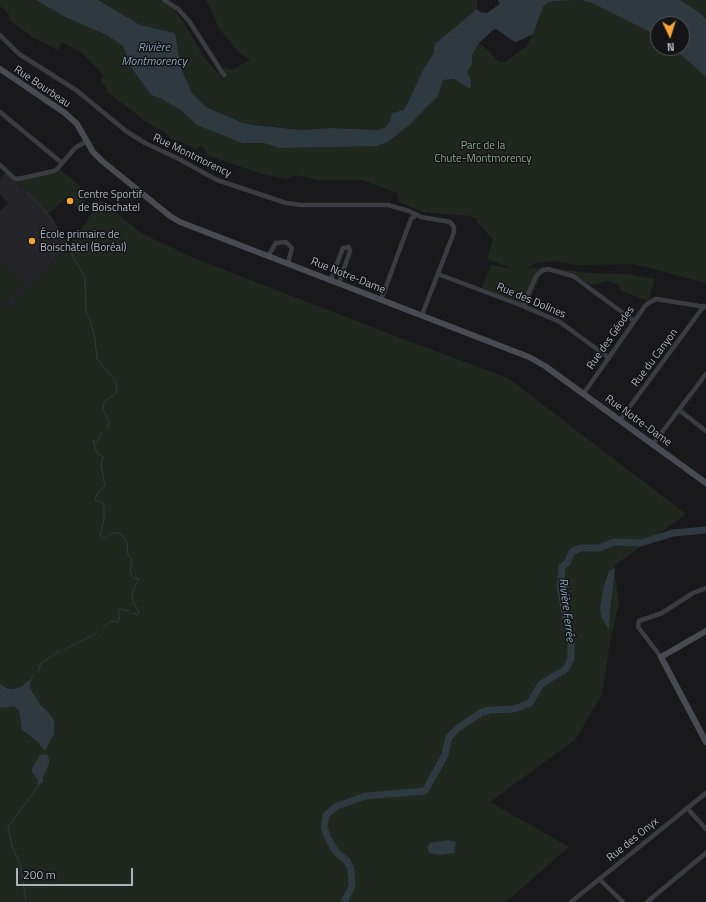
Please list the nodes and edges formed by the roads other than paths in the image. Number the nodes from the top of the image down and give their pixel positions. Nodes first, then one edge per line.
1 (164, 0) edge
2 (0, 35) edge
3 (0, 69) edge
4 (224, 75) dead end
5 (0, 112) edge
6 (87, 141) junction
7 (62, 163) junction
8 (0, 165) edge
9 (416, 215) junction
10 (268, 256) junction
11 (288, 263) junction
12 (438, 274) junction
13 (331, 279) junction
14 (339, 283) junction
15 (381, 300) junction
16 (524, 306) junction
17 (705, 307) edge
18 (422, 315) junction
19 (634, 321) junction
20 (608, 358) junction
21 (705, 376) edge
22 (584, 394) junction
23 (679, 410) junction
24 (620, 420) junction
25 (706, 431) edge
26 (653, 444) junction
27 (706, 483) edge
28 (706, 588) edge
29 (706, 631) edge
30 (661, 657) junction
31 (706, 742) edge
32 (706, 793) edge
33 (687, 808) junction
34 (706, 829) edge
35 (706, 853) edge
36 (599, 879) junction
37 (571, 902) edge
38 (623, 902) edge
39 (647, 902) edge

1 - 4 street
2 - 9 street, Rue Montmorency
3 - 6 street, Rue Bourbeau
5 - 7 street
6 - 7 street
6 - 10 street, Rue Notre-Dame
7 - 8 street
9 - 12 street, Rue Montmorency
9 - 15 street
10 - 11 street, Rue Notre-Dame
10 - 11 street
11 - 13 street, Rue Notre-Dame
12 - 16 street, Rue des Dolines
12 - 18 street
13 - 14 street, Rue Notre-Dame
13 - 14 street
14 - 15 street, Rue Notre-Dame
15 - 18 street, Rue Notre-Dame
16 - 19 street
16 - 20 street, Rue des Dolines
17 - 19 street, Rue des Géodes
17 - 24 street, Rue du Canyon
18 - 22 street, Rue Notre-Dame
19 - 20 street, Rue des Géodes
20 - 22 street, Rue des Géodes
21 - 23 street
22 - 24 street, Rue Notre-Dame
23 - 25 street
23 - 26 street
24 - 26 street, Rue Notre-Dame
26 - 27 street, Rue Notre-Dame
28 - 30 street
29 - 30 street
30 - 31 street
32 - 33 street, Rue des Onyx
33 - 34 street
33 - 36 street, Rue des Onyx
35 - 39 street
36 - 37 street, Rue des Onyx
36 - 38 street

